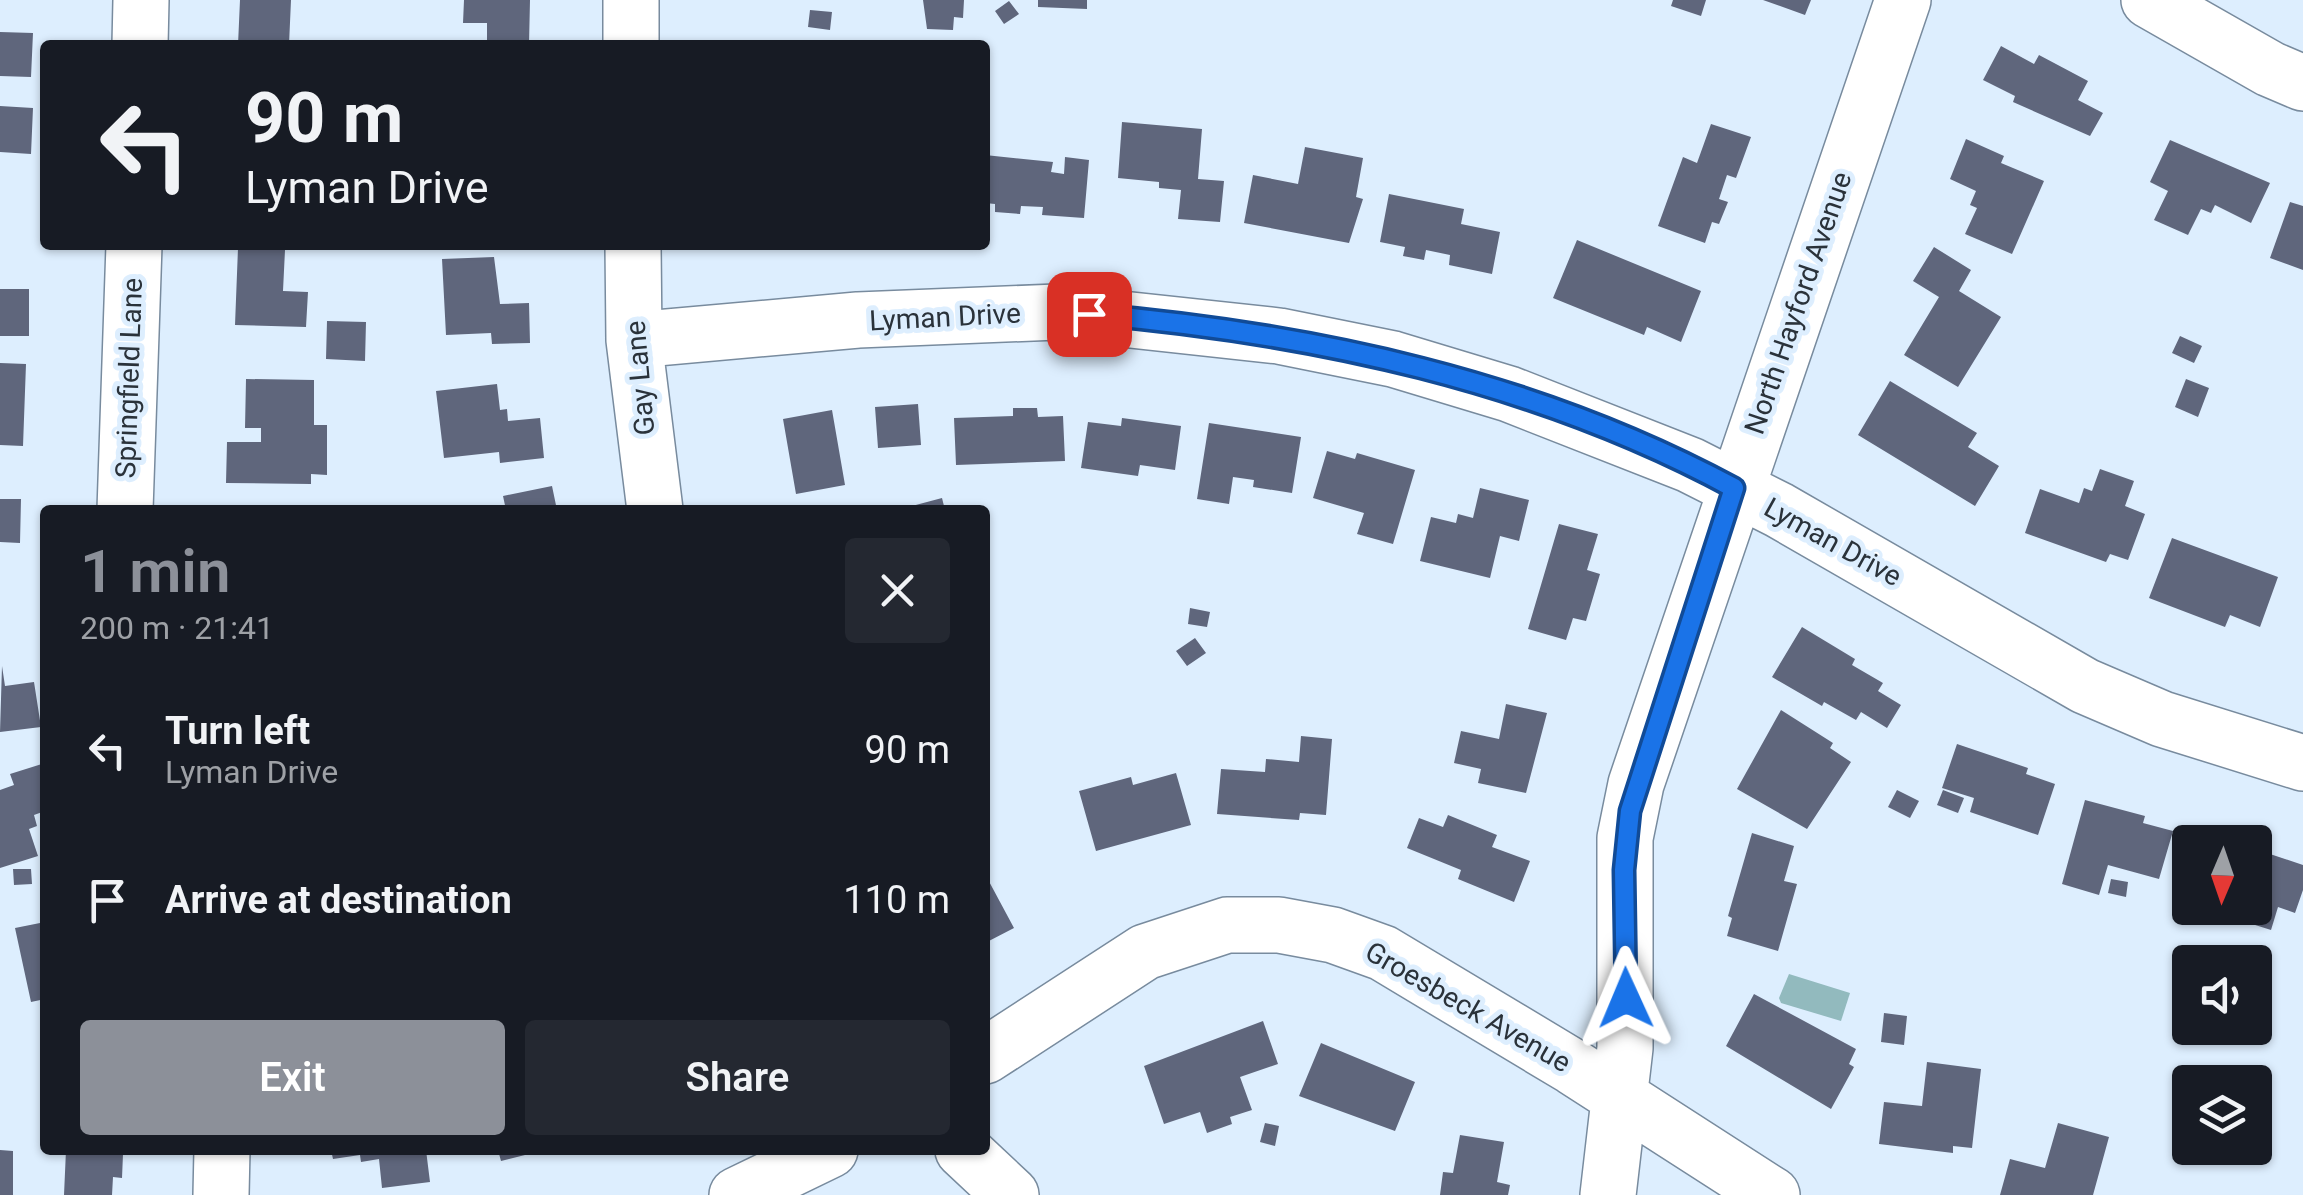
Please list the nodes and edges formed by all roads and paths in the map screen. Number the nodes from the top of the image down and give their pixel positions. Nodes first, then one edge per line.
1 (141, 0) edge
2 (631, 0) edge
3 (1903, 0) edge
4 (2149, 0) edge
5 (140, 40) edge
6 (632, 40) edge
7 (2303, 84) edge
8 (134, 250) edge
9 (634, 250) edge
10 (634, 340) junction
11 (1734, 488) junction
12 (126, 505) edge
13 (654, 505) edge
14 (2303, 763) edge
15 (990, 1053) edge
16 (1619, 1098) junction
17 (222, 1155) edge
18 (820, 1155) edge
19 (967, 1155) edge
20 (222, 1195) edge
21 (737, 1195) edge
22 (1011, 1195) edge
23 (1608, 1195) edge
24 (1772, 1195) edge

1 - 5 street
2 - 6 street
3 - 11 street, North Hayford Avenue
4 - 7 street
8 - 12 street, Springfield Lane
9 - 10 street, Gay Lane
10 - 11 street, Lyman Drive
10 - 13 street, Gay Lane
11 - 14 street, Lyman Drive
11 - 16 street, North Hayford Avenue
15 - 16 street, Groesbeck Avenue
16 - 23 street, North Hayford Avenue
16 - 24 street, Groesbeck Avenue
17 - 20 street
18 - 21 street
19 - 22 street

